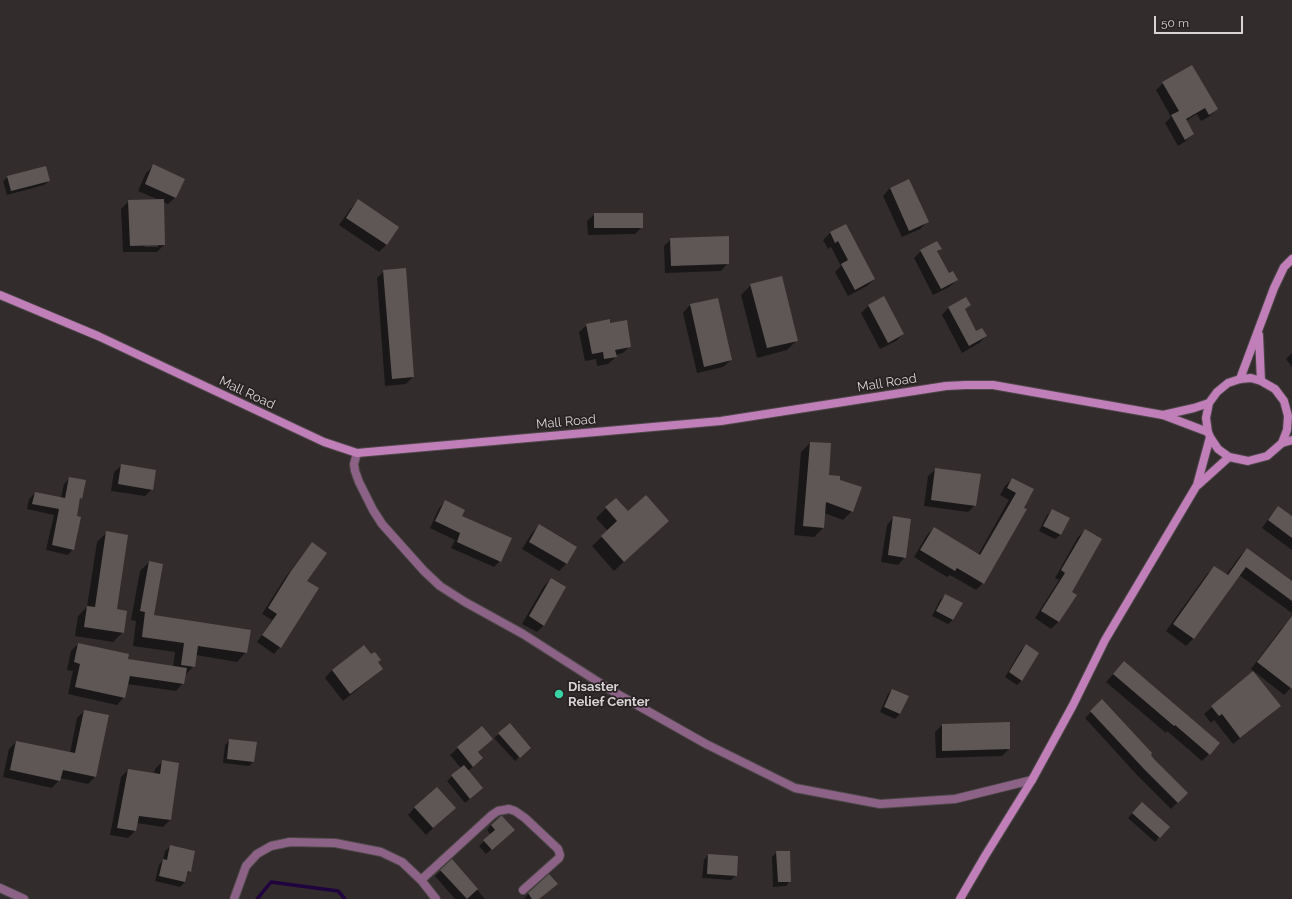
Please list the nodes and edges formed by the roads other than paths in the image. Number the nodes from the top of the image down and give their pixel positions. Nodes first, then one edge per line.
1 (1292, 259) edge
2 (0, 296) edge
3 (1258, 332) junction
4 (1240, 379) junction
5 (1261, 381) junction
6 (1209, 403) junction
7 (1163, 415) junction
8 (1290, 416) edge
9 (1209, 435) junction
10 (1292, 440) edge
11 (1282, 443) junction
12 (357, 452) junction
13 (1229, 457) junction
14 (1197, 485) junction
15 (1032, 780) junction
16 (421, 880) junction
17 (0, 888) edge
18 (523, 890) dead end
19 (24, 899) edge
20 (234, 899) edge
21 (436, 899) edge
22 (960, 899) edge

1 - 3 street
2 - 12 street, Mall Road
3 - 4 street
3 - 5 street
4 - 5 street
4 - 6 street
5 - 8 street
6 - 7 street
6 - 9 street
7 - 9 street
7 - 12 street, Mall Road
8 - 11 street
9 - 13 street
9 - 14 street
10 - 11 street
11 - 13 street
12 - 15 street
13 - 14 street
14 - 15 street
15 - 22 street
16 - 18 street
16 - 20 street
16 - 21 street
17 - 19 street

